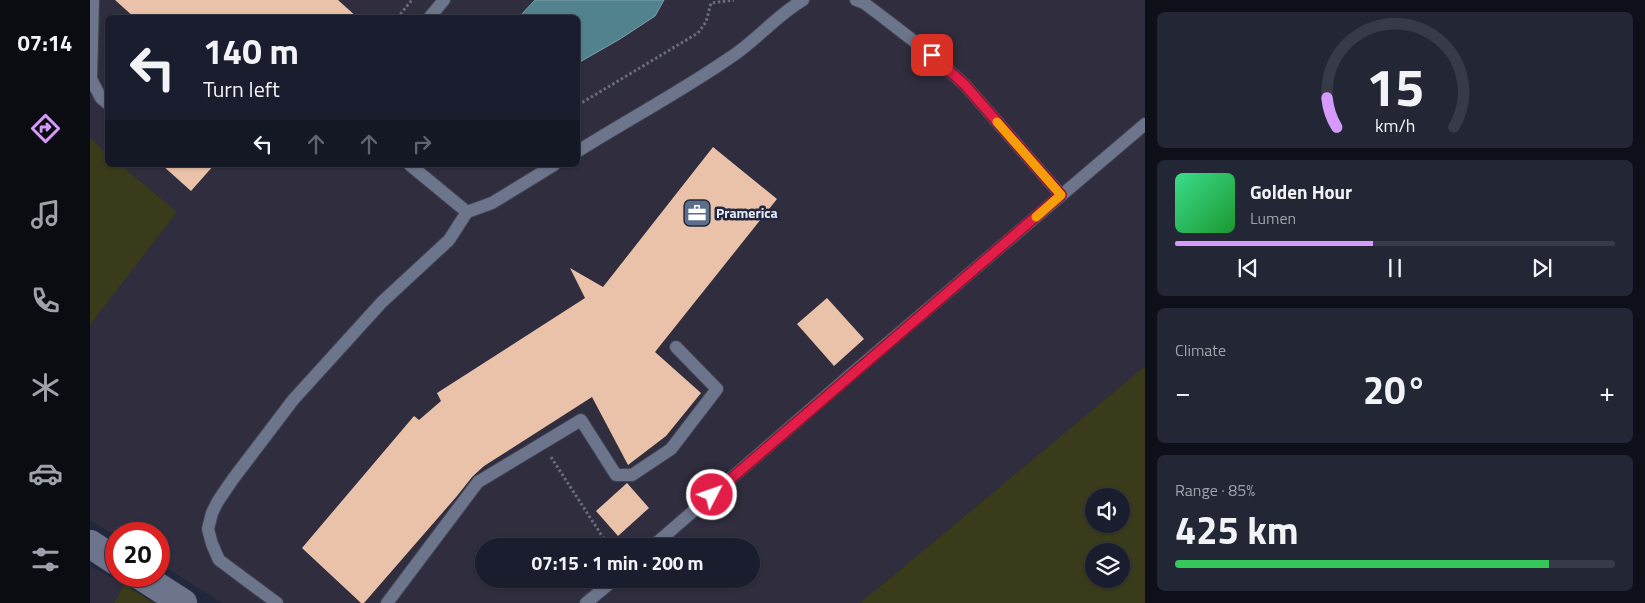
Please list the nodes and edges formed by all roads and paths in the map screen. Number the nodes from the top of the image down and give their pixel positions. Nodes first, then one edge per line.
1 (93, 0) edge
2 (412, 0) edge
3 (444, 0) edge
4 (734, 0) edge
5 (803, 0) edge
6 (856, 0) edge
7 (400, 15) edge
8 (432, 15) edge
9 (105, 101) edge
10 (580, 104) edge
11 (1145, 124) edge
12 (580, 149) edge
13 (412, 167) edge
14 (551, 167) edge
15 (1061, 195) junction
16 (467, 212) junction
17 (676, 347) dead end
18 (542, 443) junction
19 (603, 538) edge
20 (662, 538) edge
21 (90, 544) edge
22 (105, 554) edge
23 (158, 587) edge
24 (604, 588) edge
25 (183, 603) edge
26 (277, 603) edge
27 (387, 603) edge
28 (586, 603) edge

1 - 9 lane
2 - 7 path
3 - 8 lane
4 - 10 path
5 - 12 lane
6 - 15 lane
11 - 15 lane
13 - 16 lane
14 - 16 lane
15 - 20 lane
16 - 26 lane
17 - 18 lane
18 - 19 path
18 - 27 lane
21 - 22 street
23 - 25 street
24 - 28 lane

